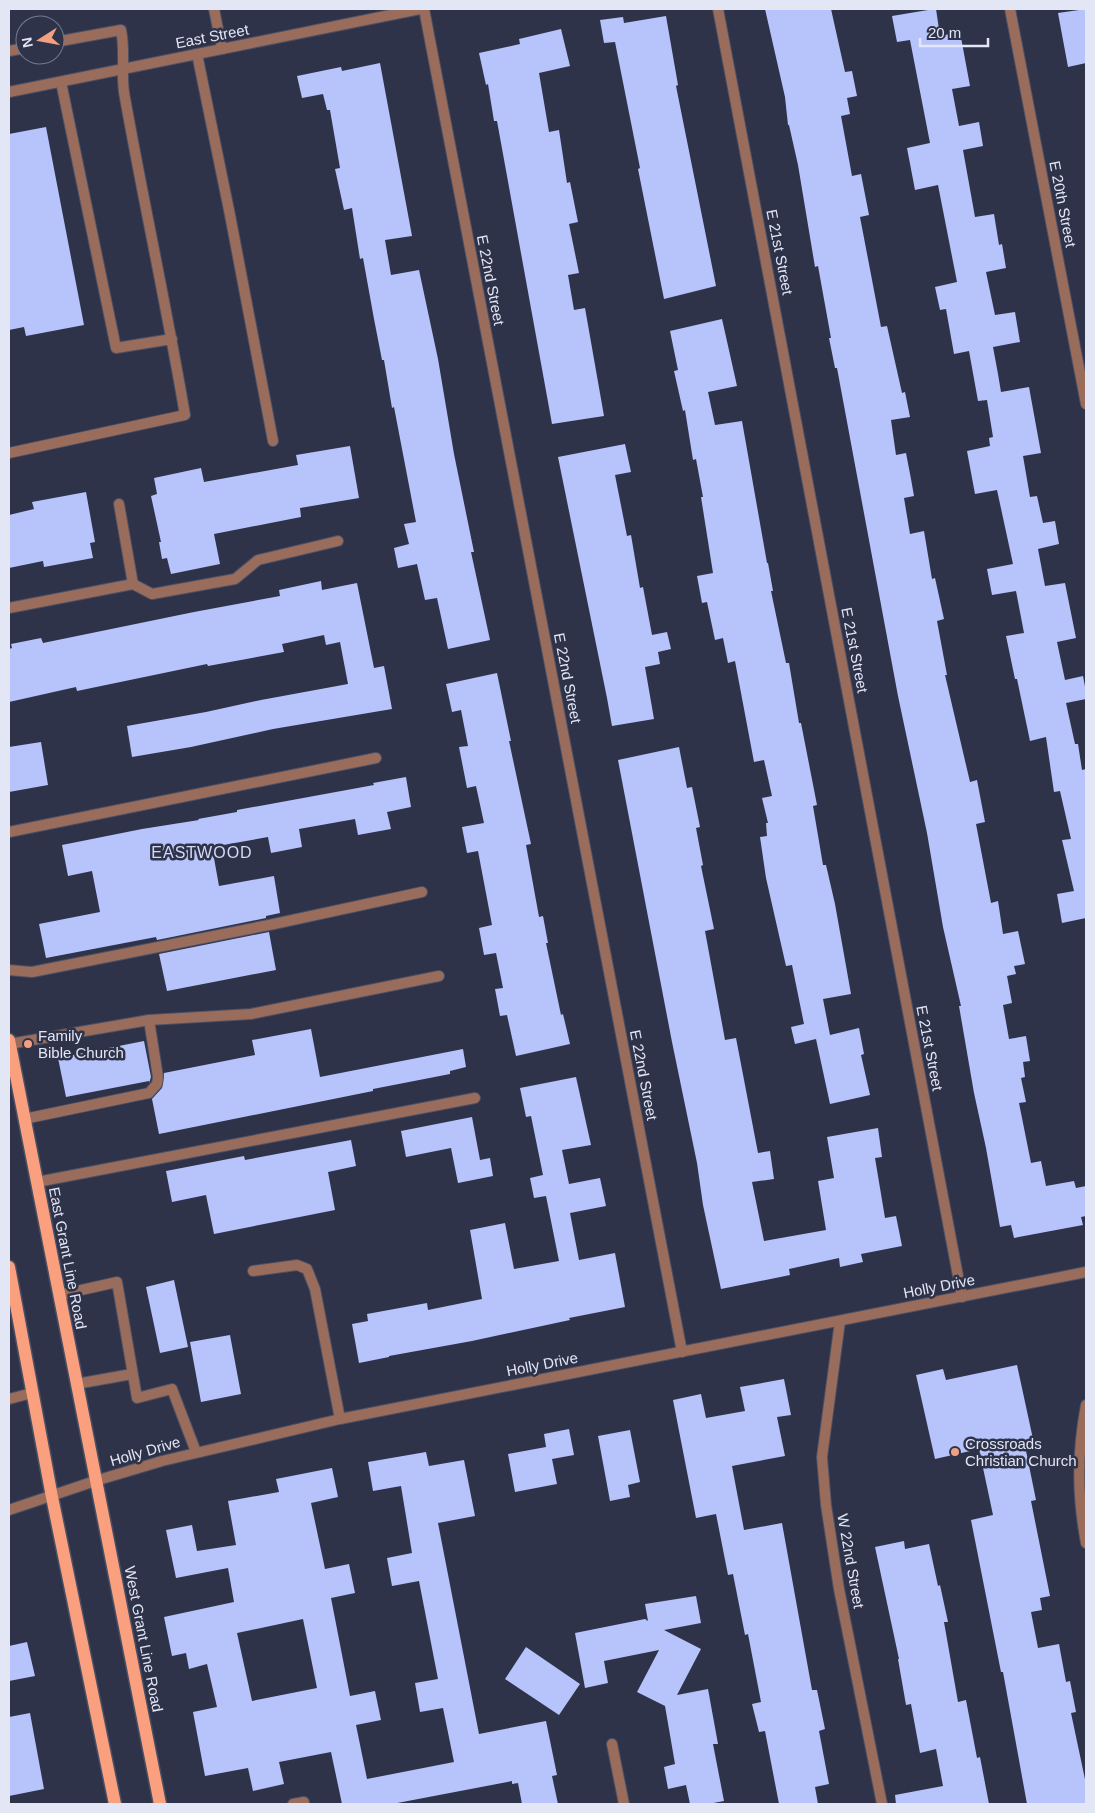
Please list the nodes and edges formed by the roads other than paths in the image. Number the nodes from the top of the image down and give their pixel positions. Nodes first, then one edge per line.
1 (214, 9) edge
2 (422, 9) edge
3 (718, 9) edge
4 (1010, 9) edge
5 (65, 40) edge
6 (222, 49) junction
7 (198, 54) junction
8 (123, 68) junction
9 (61, 82) junction
10 (9, 92) edge
11 (172, 339) junction
12 (1086, 404) edge
13 (273, 441) dead end
14 (9, 453) edge
15 (119, 504) dead end
16 (338, 541) dead end
17 (134, 584) junction
18 (9, 608) edge
19 (376, 758) dead end
20 (9, 832) edge
21 (422, 892) dead end
22 (9, 970) edge
23 (439, 976) dead end
24 (148, 1020) junction
25 (9, 1042) edge
26 (475, 1098) dead end
27 (24, 1119) junction
28 (37, 1182) junction
29 (9, 1267) edge
30 (253, 1271) dead end
31 (1086, 1272) edge
32 (59, 1295) junction
33 (962, 1297) junction
34 (840, 1321) junction
35 (682, 1352) junction
36 (132, 1374) junction
37 (76, 1384) junction
38 (32, 1393) junction
39 (9, 1399) edge
40 (1086, 1405) edge
41 (340, 1419) junction
42 (196, 1452) junction
43 (95, 1481) junction
44 (1082, 1483) edge
45 (52, 1497) junction
46 (9, 1510) edge
47 (1086, 1543) edge
48 (612, 1744) dead end
49 (304, 1802) dead end
50 (115, 1804) edge
51 (160, 1804) edge
52 (293, 1804) edge
53 (624, 1804) edge
54 (882, 1804) edge

1 - 6 street
2 - 6 street, East Street
2 - 35 street, E 22nd Street
3 - 33 street, E 21st Street
4 - 12 street, E 20th Street
5 - 8 street
6 - 7 street, East Street
7 - 8 street, East Street
7 - 13 street
8 - 9 street, East Street
8 - 11 street
9 - 10 street, East Street
9 - 11 street
11 - 14 street
15 - 17 street
16 - 17 street
17 - 18 street
19 - 20 street
21 - 22 street
23 - 24 street
24 - 25 street
24 - 27 street
25 - 27 main road, East Grant Line Road
26 - 28 street
27 - 28 main road, East Grant Line Road
28 - 32 main road, East Grant Line Road
29 - 38 main road
30 - 41 street
31 - 33 street, Holly Drive
32 - 36 street
32 - 37 main road, East Grant Line Road
33 - 34 street, Holly Drive
34 - 35 street, Holly Drive
34 - 54 street, W 22nd Street
35 - 41 street, Holly Drive
36 - 37 street
36 - 42 street
37 - 43 main road, East Grant Line Road
38 - 39 street
38 - 45 main road
40 - 44 street
41 - 42 street, Holly Drive
42 - 43 street, Holly Drive
43 - 45 street, Holly Drive
43 - 51 main road, West Grant Line Road
44 - 47 street
45 - 46 street, Holly Drive
45 - 50 main road
48 - 53 street
49 - 52 street

